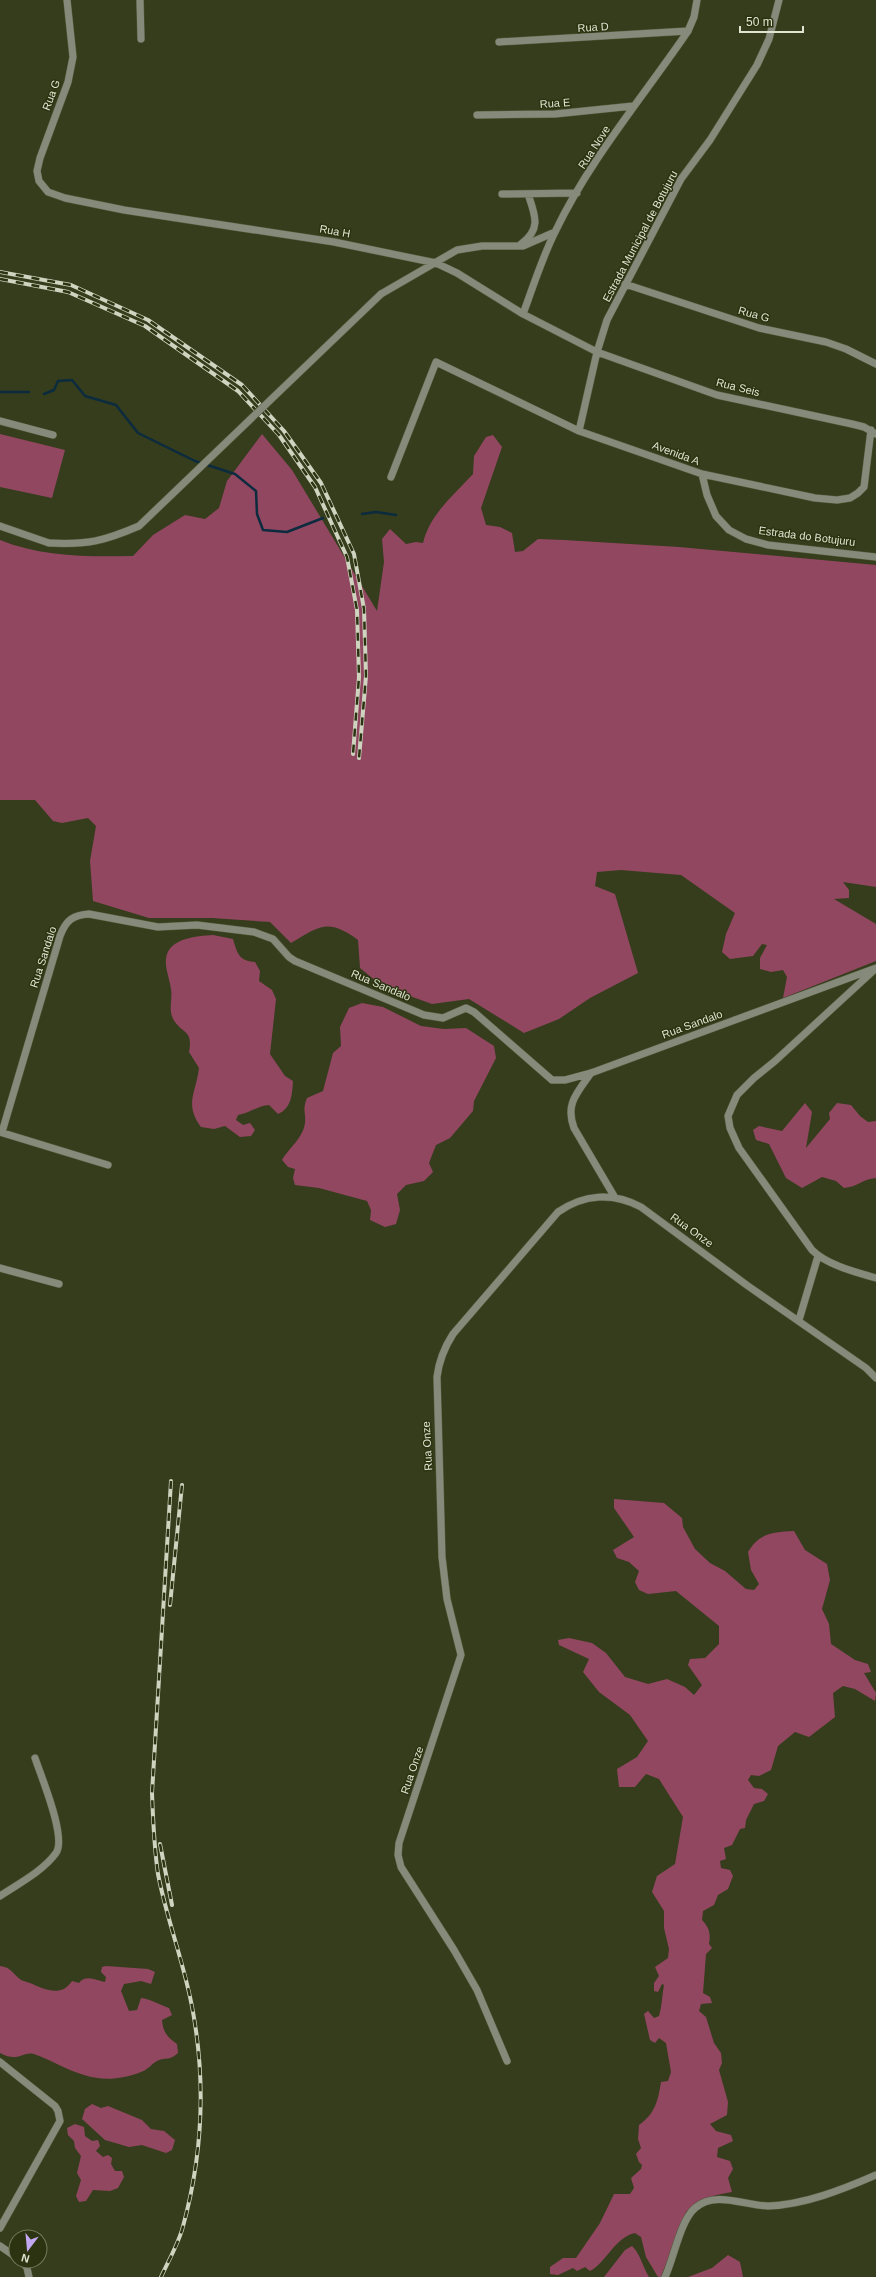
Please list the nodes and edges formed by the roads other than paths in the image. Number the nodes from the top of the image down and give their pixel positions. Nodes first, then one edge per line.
1 (67, 0) edge
2 (140, 0) edge
3 (696, 0) edge
4 (779, 0) edge
5 (688, 31) junction
6 (141, 39) dead end
7 (499, 42) dead end
8 (633, 106) junction
9 (477, 115) dead end
10 (48, 192) joint
11 (577, 193) junction
12 (502, 194) dead end
13 (528, 194) junction
14 (555, 232) junction
15 (517, 247) junction
16 (436, 263) junction
17 (625, 284) junction
18 (522, 314) junction
19 (597, 352) junction
20 (876, 364) edge
21 (0, 421) edge
22 (580, 431) junction
23 (874, 432) edge
24 (53, 435) dead end
25 (702, 474) junction
26 (391, 478) dead end
27 (0, 526) edge
28 (876, 557) edge
29 (876, 968) edge
30 (591, 1073) junction
31 (1, 1132) edge
32 (108, 1165) dead end
33 (614, 1196) junction
34 (818, 1256) junction
35 (0, 1268) edge
36 (876, 1278) edge
37 (59, 1284) dead end
38 (799, 1320) junction
39 (876, 1378) edge
40 (35, 1758) dead end
41 (0, 1896) edge
42 (507, 2061) dead end
43 (0, 2062) edge
44 (876, 2175) edge
45 (0, 2228) edge
46 (665, 2277) edge

1 - 10 street, Rua G
2 - 6 street
3 - 5 street, Rua Nove
4 - 17 street, Estrada Municipal de Botujuru
5 - 7 street, Rua D
5 - 8 street, Rua Nove
8 - 9 street, Rua E
8 - 11 street, Rua Nove
10 - 16 street, Rua H
11 - 13 street
11 - 14 street, Rua Nove
12 - 13 street
13 - 15 street
14 - 15 street
14 - 18 street, Rua Nove
15 - 16 street
16 - 18 street, Rua H
16 - 27 street, bridge
17 - 19 street, Estrada Municipal de Botujuru
17 - 20 street, Rua G
18 - 19 street, Rua H
19 - 22 street, Estrada Municipal de Botujuru
19 - 23 street, Rua Seis
21 - 24 street
22 - 25 street, Avenida A
22 - 26 street, Avenida A
23 - 25 street, Avenida A
25 - 28 street, Estrada do Botujuru
29 - 30 street, Rua Sandalo
29 - 34 street
30 - 31 street, Rua Sandalo
30 - 33 street
31 - 32 street
33 - 38 street, Rua Onze
33 - 42 street, Rua Onze
34 - 36 street
34 - 38 street
35 - 37 street
38 - 39 street, Rua Onze
40 - 41 street
43 - 45 street
44 - 46 street

